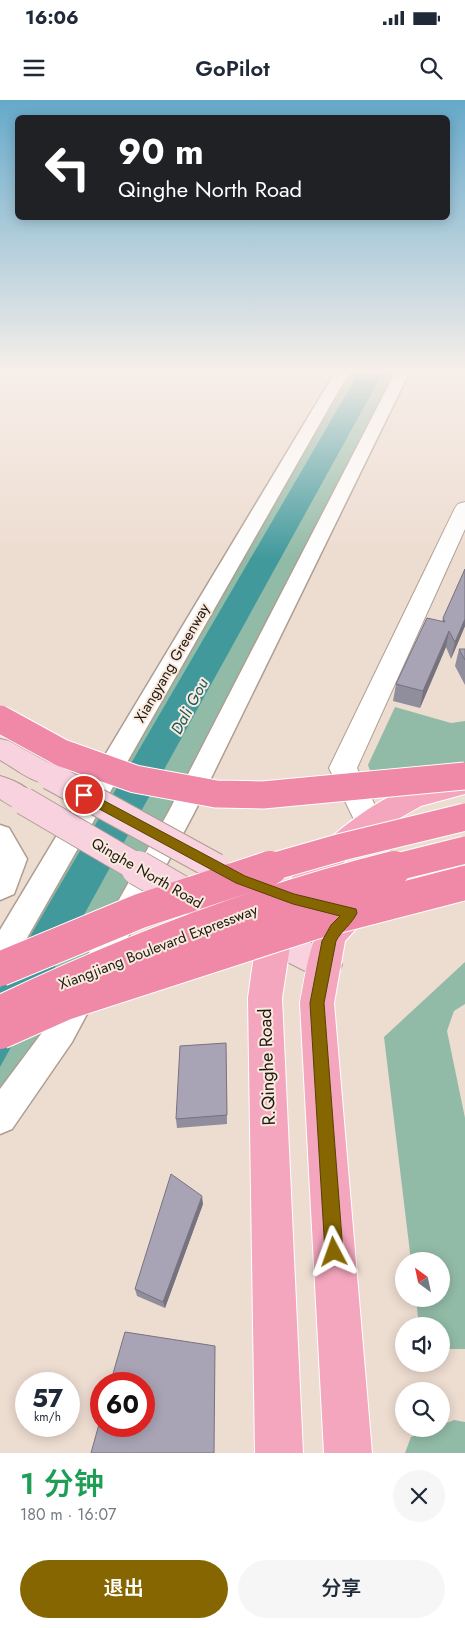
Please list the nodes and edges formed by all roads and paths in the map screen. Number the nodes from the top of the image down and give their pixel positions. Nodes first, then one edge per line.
1 (307, 432) edge
2 (372, 432) edge
3 (465, 508) edge
4 (0, 719) edge
5 (0, 748) edge
6 (465, 776) edge
7 (465, 784) edge
8 (12, 793) edge
9 (465, 816) edge
10 (369, 822) junction
11 (0, 835) edge
12 (465, 846) edge
13 (465, 850) edge
14 (465, 883) edge
15 (0, 890) edge
16 (293, 899) junction
17 (351, 913) junction
18 (274, 938) junction
19 (0, 957) edge
20 (324, 965) junction
21 (0, 969) edge
22 (0, 1012) edge
23 (0, 1032) edge
24 (0, 1116) edge
25 (279, 1453) edge
26 (348, 1453) edge

1 - 19 street, Xiangyang Greenway
2 - 24 street
3 - 10 street
4 - 6 highway, bridge
5 - 16 main road, bridge
7 - 10 main road, R.Qinghe Road
8 - 18 main road, Qinghe North Road, bridge
9 - 21 highway, bridge
10 - 16 main road, R.Qinghe Road
11 - 15 street
12 - 17 main road
13 - 22 highway, Xiangjiang Boulevard Expressway, bridge
14 - 23 highway, bridge
16 - 17 main road
16 - 18 main road, R.Qinghe Road
17 - 20 main road
18 - 20 main road, Qinghe North Road
18 - 25 main road, R.Qinghe Road
20 - 26 main road

